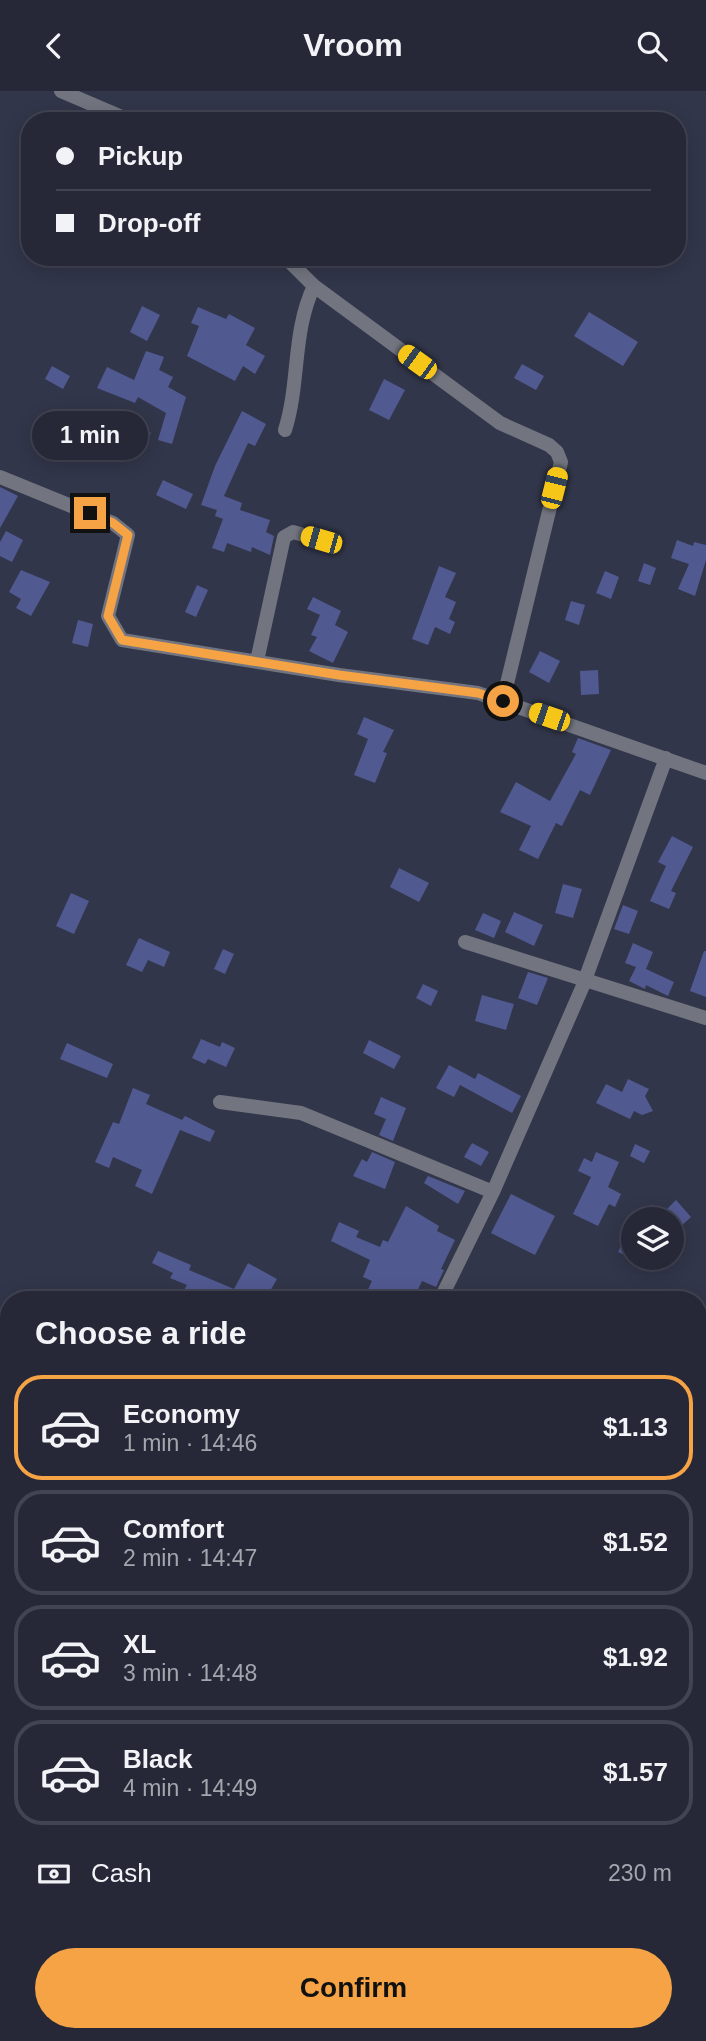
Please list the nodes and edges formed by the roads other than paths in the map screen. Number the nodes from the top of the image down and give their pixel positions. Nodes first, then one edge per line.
1 (61, 91) edge
2 (110, 112) edge
3 (294, 266) edge
4 (314, 286) junction
5 (285, 430) dead end
6 (0, 477) edge
7 (321, 540) dead end
8 (257, 661) junction
9 (503, 701) junction
10 (666, 758) junction
11 (706, 773) edge
12 (465, 942) dead end
13 (584, 980) junction
14 (706, 1018) edge
15 (220, 1102) dead end
16 (493, 1192) junction
17 (444, 1291) edge

1 - 2 street
3 - 4 street
4 - 5 street
4 - 9 street
6 - 8 street
7 - 8 street
8 - 9 street
9 - 10 street
10 - 11 street
10 - 13 street
12 - 13 street
13 - 14 street
13 - 16 street
15 - 16 street
16 - 17 street

